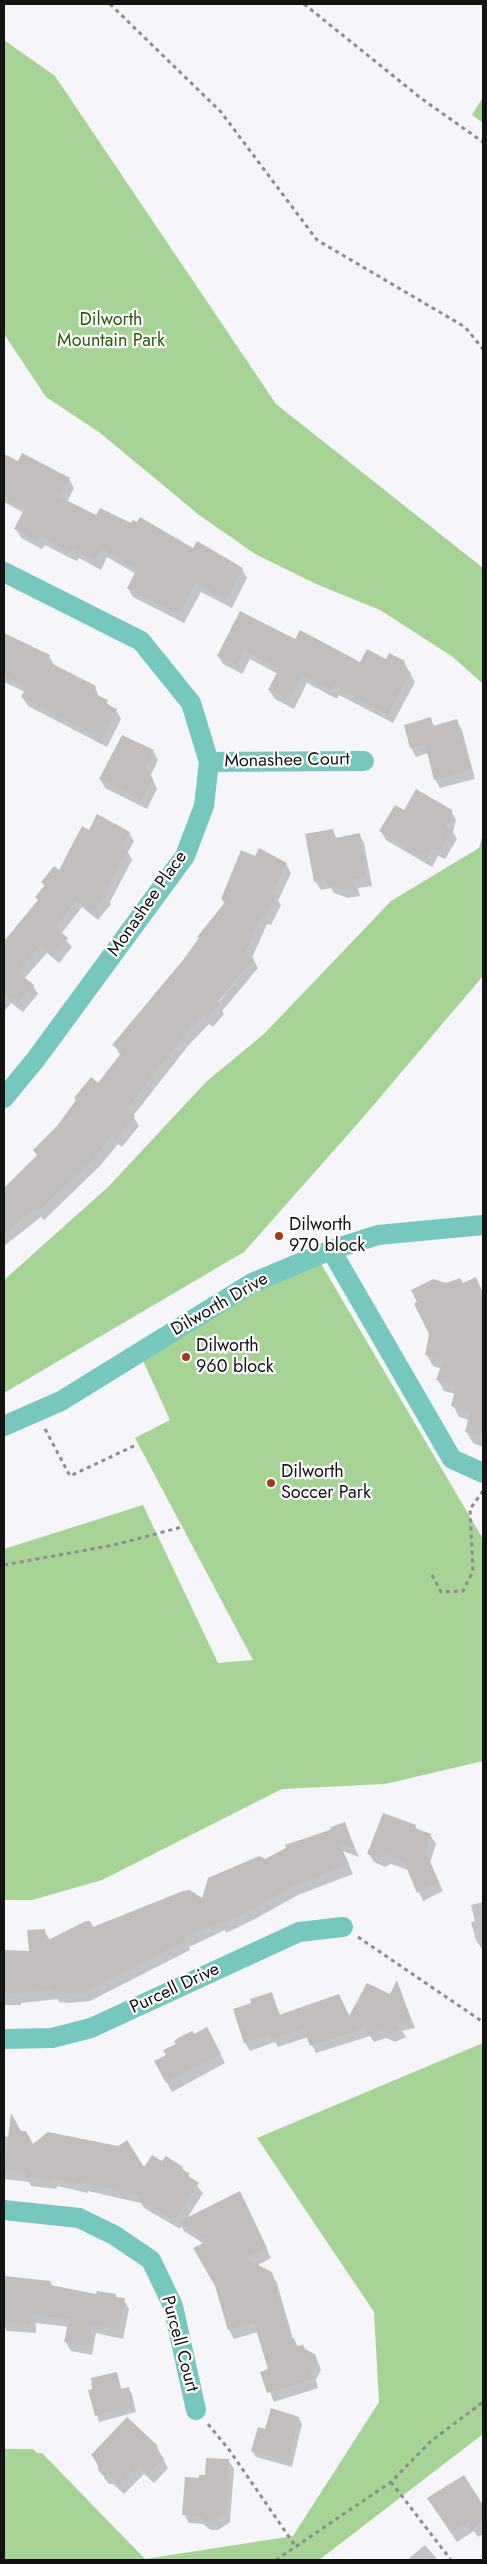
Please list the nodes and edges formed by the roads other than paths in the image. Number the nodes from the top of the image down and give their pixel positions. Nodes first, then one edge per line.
1 (4, 572) edge
2 (364, 761) dead end
3 (209, 762) junction
4 (4, 1098) edge
5 (483, 1226) edge
6 (331, 1250) junction
7 (4, 1426) edge
8 (483, 1473) edge
9 (343, 1927) road end
10 (4, 2039) edge
11 (4, 2210) edge
12 (196, 2410) road end

1 - 3 street, Monashee Place
2 - 3 street, Monashee Court
3 - 4 street, Monashee Place
5 - 6 street, Dilworth Drive
6 - 7 street, Dilworth Drive
6 - 8 street
9 - 10 street, Purcell Drive
11 - 12 street, Purcell Court

